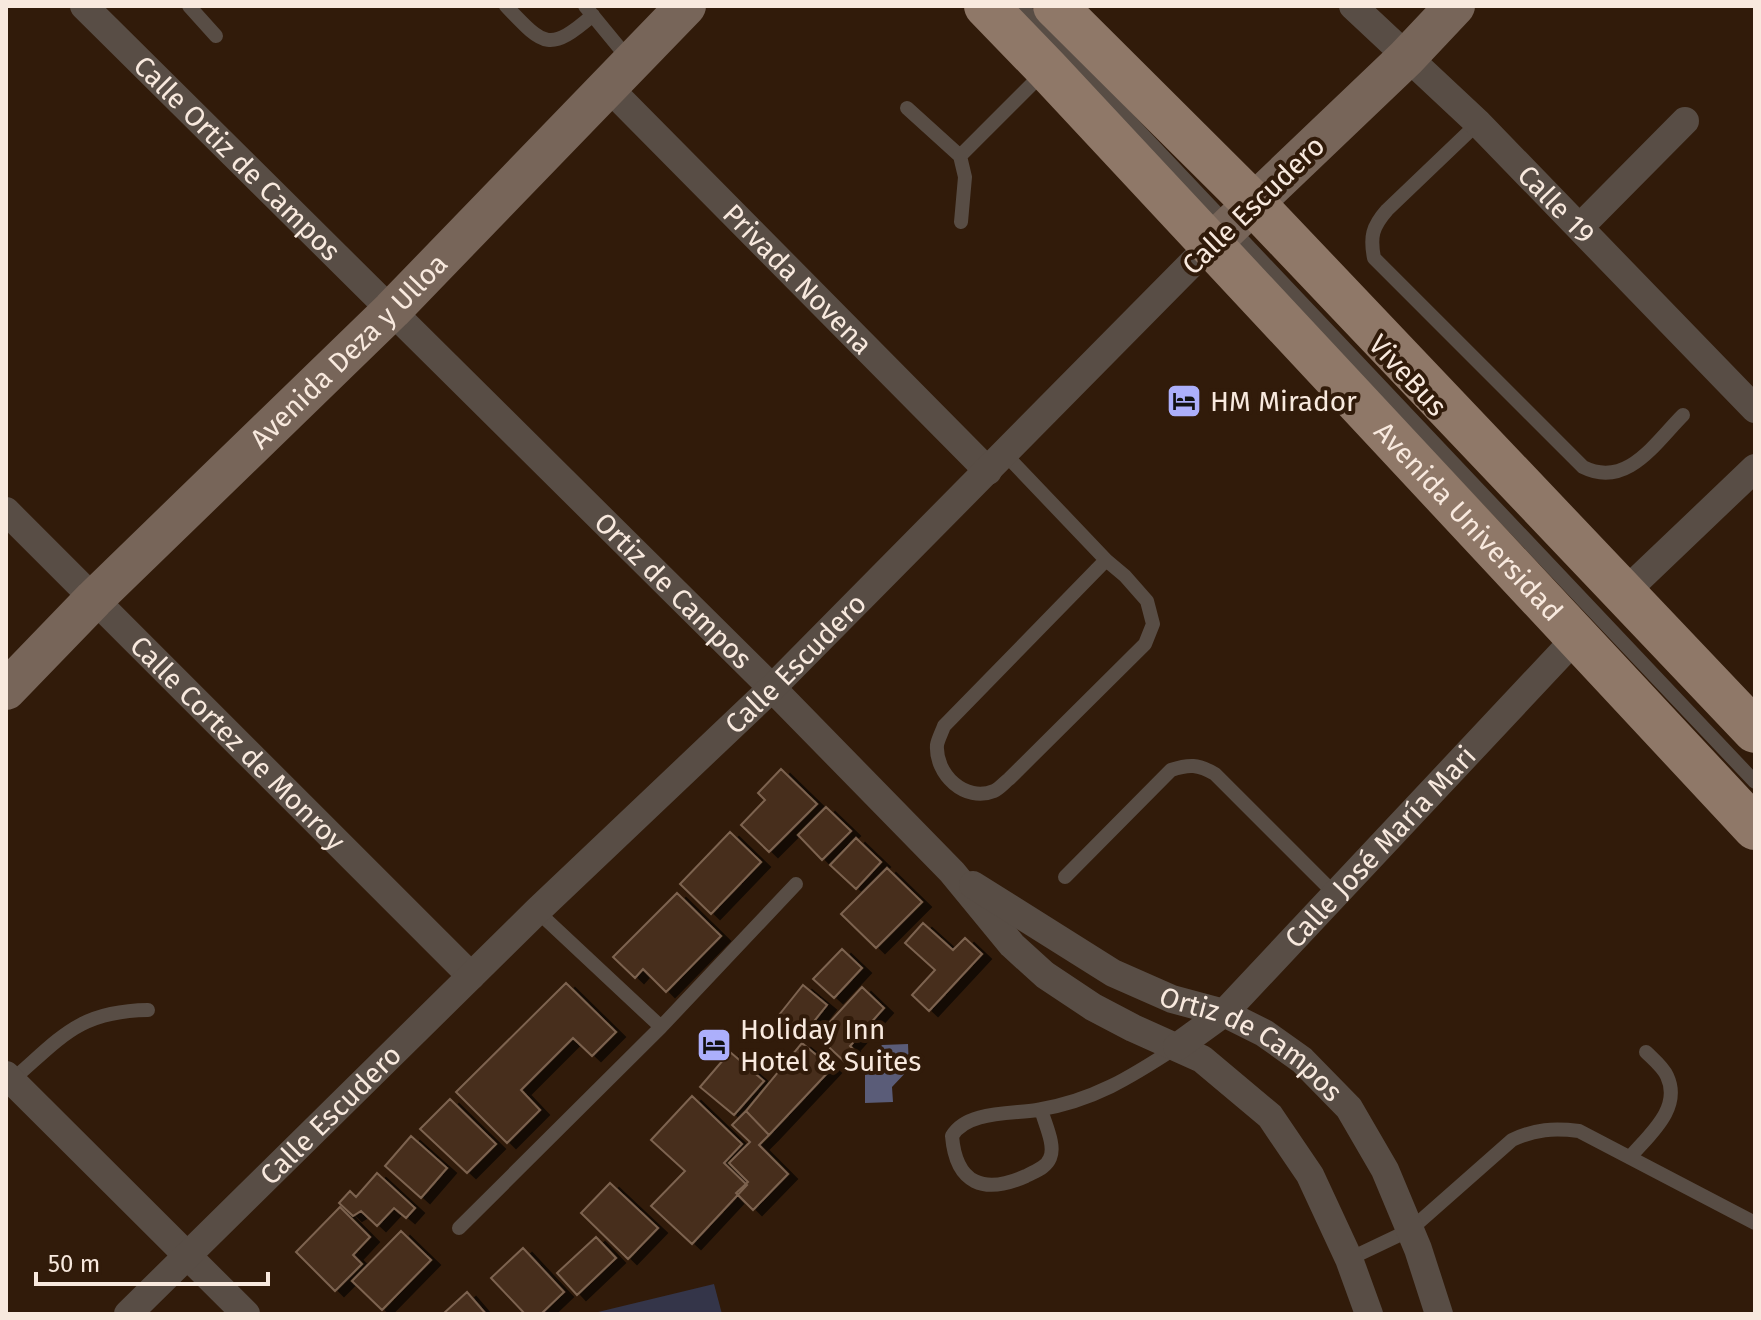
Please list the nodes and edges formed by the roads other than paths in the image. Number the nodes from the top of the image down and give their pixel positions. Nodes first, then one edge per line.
1 (84, 6) edge
2 (189, 6) edge
3 (506, 6) edge
4 (986, 6) edge
5 (1021, 6) edge
6 (1055, 6) edge
7 (1353, 6) edge
8 (1455, 6) edge
9 (678, 9) edge
10 (589, 11) edge
11 (216, 36) dead end
12 (1406, 58) junction
13 (1047, 69) junction
14 (620, 74) junction
15 (907, 108) dead end
16 (1685, 121) dead end
17 (1478, 123) junction
18 (960, 156) junction
19 (961, 222) dead end
20 (1231, 224) junction
21 (1580, 227) junction
22 (392, 310) junction
23 (1755, 409) edge
24 (1683, 415) dead end
25 (997, 463) junction
26 (1755, 468) edge
27 (6, 511) edge
28 (1106, 560) junction
29 (1624, 593) junction
30 (94, 599) junction
31 (1576, 638) junction
32 (772, 688) junction
33 (6, 690) edge
34 (1755, 731) edge
35 (1755, 782) edge
36 (1755, 828) edge
37 (952, 872) junction
38 (1065, 877) dead end
39 (796, 884) dead end
40 (1335, 894) junction
41 (537, 911) junction
42 (471, 976) junction
43 (148, 1010) dead end
44 (1224, 1013) junction
45 (661, 1027) junction
46 (1177, 1047) junction
47 (1646, 1052) dead end
48 (9, 1078) edge
49 (1041, 1109) junction
50 (1631, 1156) junction
51 (1755, 1223) edge
52 (459, 1228) dead end
53 (1410, 1230) junction
54 (188, 1257) junction
55 (1349, 1259) junction
56 (128, 1314) edge
57 (246, 1314) edge
58 (1369, 1314) edge
59 (1439, 1314) edge

1 - 22 street, Calle Ortiz de Campos
2 - 11 lane
3 - 10 lane
4 - 13 main road, Avenida Universidad
5 - 20 lane, ViveBus
6 - 20 main road, Avenida Universidad
7 - 12 street, Calle 19
8 - 12 main road, Calle Escudero
9 - 14 main road, Avenida Deza y Ulloa
10 - 14 lane
12 - 17 street, Calle 19
12 - 20 main road, Calle Escudero
13 - 18 lane
13 - 20 main road, Avenida Universidad
14 - 22 main road, Avenida Deza y Ulloa
14 - 25 street, Privada Novena
15 - 18 lane
16 - 21 street
17 - 21 street, Calle 19
17 - 24 lane
18 - 19 lane
20 - 25 street, Calle Escudero
20 - 29 main road, Avenida Universidad
20 - 31 main road, Avenida Universidad
20 - 35 lane, ViveBus
21 - 23 street, Calle 19
22 - 30 main road, Avenida Deza y Ulloa
22 - 32 street, Ortiz de Campos
25 - 28 lane
25 - 32 street, Calle Escudero
26 - 29 street
27 - 30 street, Calle Cortez de Monroy
28 - 28 lane
29 - 34 main road, Avenida Universidad
30 - 33 main road, Avenida Deza y Ulloa
30 - 42 street, Calle Cortez de Monroy
31 - 36 main road, Avenida Universidad
31 - 40 street, Calle José María Mari
32 - 37 street, Ortiz de Campos
32 - 41 street, Calle Escudero
37 - 44 street, Ortiz de Campos
37 - 46 street, Ortiz de Campos
38 - 40 lane
39 - 45 lane
40 - 44 street, Calle José María Mari
41 - 42 street, Calle Escudero
41 - 45 lane
42 - 54 street, Calle Escudero
43 - 48 lane
44 - 46 street, Calle José María Mari
44 - 53 street, Ortiz de Campos
45 - 52 lane
46 - 49 lane
46 - 55 street, Ortiz de Campos
47 - 50 lane
48 - 54 street
49 - 49 lane
50 - 51 lane
50 - 53 lane
53 - 55 lane
53 - 59 street, Ortiz de Campos
54 - 56 street, Calle Escudero
54 - 57 street
55 - 58 street, Ortiz de Campos

